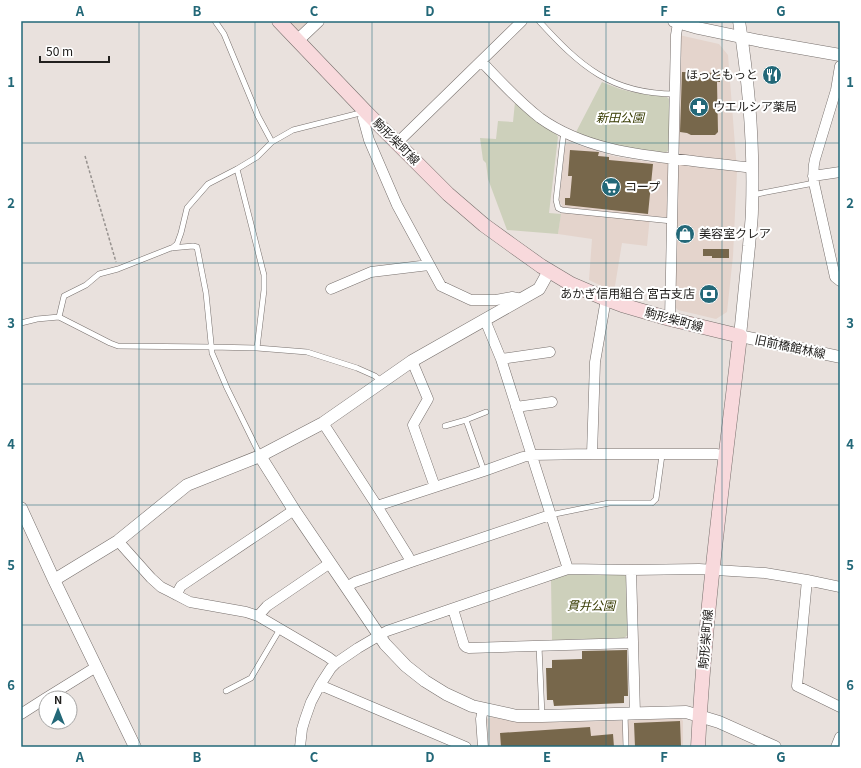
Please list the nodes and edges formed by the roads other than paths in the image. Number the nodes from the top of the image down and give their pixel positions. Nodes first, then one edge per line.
1 (215, 21) edge
2 (279, 21) edge
3 (318, 21) edge
4 (522, 21) edge
5 (539, 21) edge
6 (739, 21) edge
7 (676, 22) edge
8 (742, 37) junction
9 (298, 40) junction
10 (840, 54) edge
11 (481, 61) junction
12 (840, 66) edge
13 (675, 94) junction
14 (366, 112) junction
15 (565, 132) junction
16 (272, 142) junction
17 (397, 143) junction
18 (674, 159) junction
19 (752, 168) junction
20 (237, 169) junction
21 (840, 172) edge
22 (813, 179) junction
23 (752, 196) junction
24 (672, 221) junction
25 (171, 248) junction
26 (429, 265) junction
27 (549, 271) junction
28 (840, 281) edge
29 (331, 289) dead end
30 (522, 299) junction
31 (606, 299) junction
32 (59, 317) junction
33 (670, 319) junction
34 (485, 320) junction
35 (21, 323) edge
36 (740, 336) junction
37 (211, 347) junction
38 (257, 348) junction
39 (550, 352) dead end
40 (840, 357) edge
41 (501, 359) junction
42 (412, 361) junction
43 (382, 382) junction
44 (552, 402) dead end
45 (516, 407) junction
46 (486, 412) dead end
47 (466, 420) junction
48 (322, 423) junction
49 (445, 426) dead end
50 (592, 454) junction
51 (662, 454) junction
52 (531, 455) junction
53 (260, 456) junction
54 (726, 456) junction
55 (484, 471) junction
56 (435, 487) junction
57 (377, 506) junction
58 (21, 508) edge
59 (294, 510) junction
60 (550, 515) junction
61 (118, 542) junction
62 (411, 562) junction
63 (330, 563) junction
64 (568, 569) junction
65 (631, 570) junction
66 (713, 570) junction
67 (54, 580) junction
68 (807, 580) junction
69 (346, 587) junction
70 (840, 587) edge
71 (176, 595) junction
72 (453, 609) junction
73 (258, 616) junction
74 (280, 629) junction
75 (379, 635) junction
76 (633, 643) junction
77 (538, 646) junction
78 (336, 663) junction
79 (96, 667) junction
80 (320, 685) junction
81 (59, 690) edge
82 (226, 691) dead end
83 (38, 703) edge
84 (840, 707) edge
85 (483, 709) junction
86 (21, 714) edge
87 (630, 714) junction
88 (542, 716) junction
89 (700, 716) junction
90 (840, 737) edge
91 (135, 747) edge
92 (300, 747) edge
93 (466, 747) edge
94 (483, 747) edge
95 (626, 747) edge
96 (698, 747) edge
97 (775, 747) edge
98 (836, 747) edge

1 - 16 lane
2 - 9 main road, 駒形柴町線
3 - 9 street
4 - 11 street
5 - 13 lane
6 - 8 street
7 - 8 street
7 - 13 street
8 - 10 street
8 - 19 street
9 - 14 main road, 駒形柴町線
11 - 15 street
11 - 17 street
12 - 22 street
13 - 18 street
14 - 16 lane
14 - 17 main road, 駒形柴町線
14 - 26 street
15 - 18 street
15 - 24 lane
16 - 20 lane
17 - 27 main road, 駒形柴町線
18 - 19 street
18 - 24 street
19 - 23 street
20 - 25 lane
20 - 38 lane
21 - 22 street
22 - 23 lane
22 - 28 street
23 - 36 street
24 - 33 street
25 - 32 lane
25 - 37 lane
26 - 29 street
26 - 30 street
27 - 30 street
27 - 31 main road, 駒形柴町線
30 - 34 street
31 - 33 main road, 駒形柴町線
31 - 50 street
32 - 35 lane
32 - 37 lane
33 - 36 main road, 駒形柴町線
34 - 41 street
34 - 42 street
36 - 40 street, 旧前橋館林線
36 - 54 main road, 駒形柴町線
37 - 38 lane
37 - 53 lane
38 - 43 lane
39 - 41 street
41 - 45 street
42 - 43 street
42 - 56 street
43 - 48 street
44 - 45 street
45 - 52 street
46 - 47 lane
47 - 49 lane
47 - 55 lane
48 - 53 street
48 - 57 street
50 - 51 street
50 - 52 street
51 - 54 street
51 - 60 lane
52 - 55 street
52 - 60 street
53 - 59 street
53 - 61 street
54 - 66 main road, 駒形柴町線
55 - 56 street
56 - 57 street
57 - 62 street
58 - 67 street
59 - 63 street
59 - 71 street
60 - 62 street
60 - 64 street
61 - 67 street
61 - 71 street
62 - 69 street
63 - 69 street
63 - 73 street
64 - 65 street
64 - 72 street
65 - 66 street
65 - 76 street
66 - 68 street
66 - 89 main road, 駒形柴町線
67 - 79 street
68 - 70 street
68 - 84 street
69 - 75 street
71 - 73 street
72 - 75 street
72 - 77 street
73 - 74 street
74 - 78 street
74 - 82 lane
75 - 78 street
75 - 85 street
76 - 77 street
76 - 87 street
77 - 88 lane
78 - 80 street
79 - 81 street
79 - 91 street
80 - 92 street
80 - 93 street
83 - 86 street
85 - 88 street
85 - 94 street
87 - 88 street
87 - 89 street
87 - 95 lane
89 - 96 main road, 駒形柴町線
89 - 97 street
90 - 98 street

